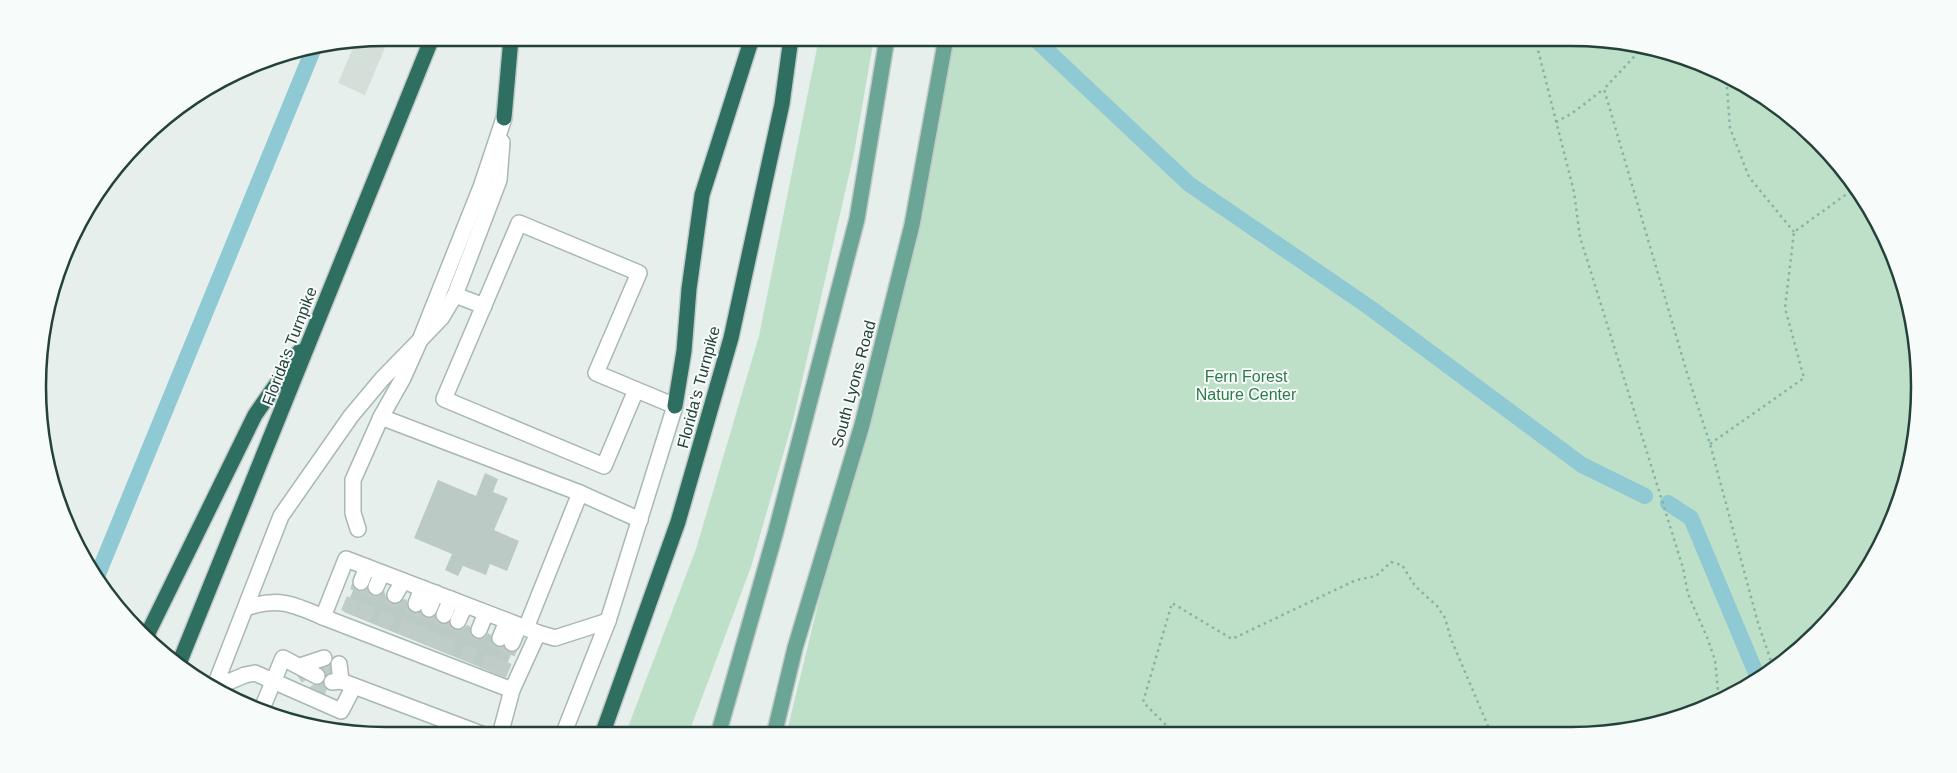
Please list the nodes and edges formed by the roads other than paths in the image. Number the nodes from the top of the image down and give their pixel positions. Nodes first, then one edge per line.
1 (429, 46) edge
2 (510, 46) edge
3 (749, 46) edge
4 (790, 46) edge
5 (886, 46) edge
6 (945, 46) edge
7 (504, 118) junction
8 (454, 295) junction
9 (484, 306) junction
10 (311, 335) junction
11 (420, 340) junction
12 (636, 390) junction
13 (675, 406) junction
14 (381, 417) junction
15 (580, 493) junction
16 (640, 520) junction
17 (358, 529) dead end
18 (367, 567) junction
19 (382, 573) junction
20 (403, 581) junction
21 (361, 582) tunnel mouth
22 (376, 587) tunnel mouth
23 (429, 591) junction
24 (395, 595) tunnel mouth
25 (458, 602) junction
26 (246, 608) junction
27 (486, 613) junction
28 (323, 617) junction
29 (608, 621) junction
30 (522, 627) junction
31 (149, 630) edge
32 (479, 630) tunnel mouth
33 (506, 641) tunnel mouth
34 (181, 658) edge
35 (321, 667) tunnel mouth
36 (217, 681) edge
37 (272, 681) junction
38 (222, 684) edge
39 (512, 690) junction
40 (263, 704) edge
41 (463, 727) edge
42 (502, 727) edge
43 (566, 727) edge
44 (605, 727) edge
45 (720, 727) edge
46 (776, 727) edge

1 - 10 highway, Florida's Turnpike
2 - 7 highway
3 - 13 highway
4 - 44 highway, Florida's Turnpike
5 - 45 main road
6 - 46 main road, South Lyons Road
7 - 8 lane
7 - 11 lane
8 - 9 lane
8 - 11 lane
9 - 12 lane
9 - 12 lane
10 - 31 highway
10 - 34 highway, Florida's Turnpike
11 - 14 lane
11 - 26 lane
12 - 13 lane
13 - 16 lane
14 - 15 lane
14 - 17 lane
15 - 16 lane
15 - 30 lane
16 - 29 lane
18 - 19 lane
18 - 21 lane
18 - 28 lane
19 - 20 lane
19 - 22 lane
20 - 23 lane
20 - 24 lane
23 - 25 lane
23 - 25 lane
25 - 27 lane
26 - 28 lane
26 - 36 lane
27 - 30 lane
27 - 32 lane
28 - 39 lane
29 - 30 lane
29 - 43 lane
30 - 33 lane
30 - 39 lane
35 - 37 lane
37 - 38 lane
37 - 40 lane
37 - 41 lane
39 - 42 lane

